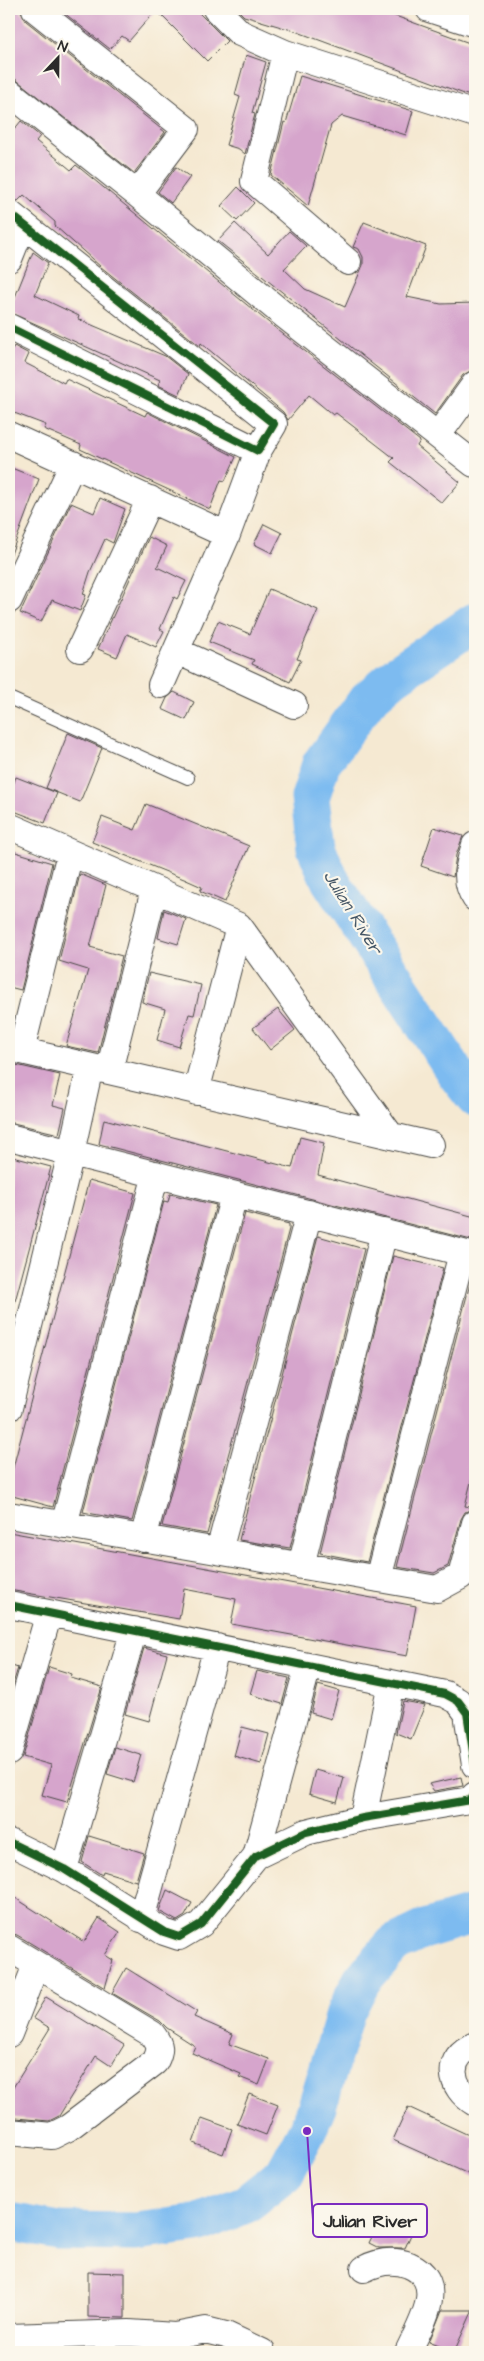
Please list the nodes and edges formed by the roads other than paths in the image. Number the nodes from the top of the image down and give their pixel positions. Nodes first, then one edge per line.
1 (35, 9) edge
2 (216, 9) edge
3 (429, 9) edge
4 (475, 24) edge
5 (285, 53) junction
6 (9, 92) edge
7 (475, 114) edge
8 (137, 194) junction
9 (16, 219) edge
10 (9, 259) edge
11 (348, 262) dead end
12 (9, 327) edge
13 (475, 384) edge
14 (9, 434) edge
15 (438, 435) junction
16 (258, 451) junction
17 (73, 464) junction
18 (474, 464) edge
19 (150, 499) junction
20 (227, 535) junction
21 (19, 552) edge
22 (9, 600) edge
23 (80, 649) dead end
24 (177, 651) junction
25 (161, 685) dead end
26 (9, 698) edge
27 (294, 705) dead end
28 (188, 778) dead end
29 (9, 826) edge
30 (475, 845) edge
31 (70, 853) junction
32 (154, 890) junction
33 (475, 898) edge
34 (239, 926) junction
35 (15, 1049) edge
36 (99, 1069) junction
37 (196, 1092) junction
38 (391, 1136) junction
39 (9, 1137) edge
40 (431, 1145) dead end
41 (72, 1153) junction
42 (156, 1174) junction
43 (234, 1194) junction
44 (309, 1213) junction
45 (384, 1232) junction
46 (469, 1254) edge
47 (9, 1408) edge
48 (9, 1516) edge
49 (475, 1523) edge
50 (64, 1525) junction
51 (143, 1539) junction
52 (219, 1552) junction
53 (301, 1566) junction
54 (378, 1579) junction
55 (9, 1605) edge
56 (49, 1613) junction
57 (134, 1630) junction
58 (217, 1648) junction
59 (308, 1666) junction
60 (391, 1683) junction
61 (9, 1752) edge
62 (475, 1765) edge
63 (475, 1795) edge
64 (364, 1818) junction
65 (9, 1842) edge
66 (256, 1856) junction
67 (64, 1869) junction
68 (142, 1919) junction
69 (9, 1948) edge
70 (36, 1965) junction
71 (9, 2034) edge
72 (475, 2044) edge
73 (475, 2103) edge
74 (9, 2132) edge
75 (364, 2269) dead end
76 (10, 2342) edge
77 (171, 2344) edge
78 (262, 2352) edge
79 (408, 2352) edge

1 - 8 street
2 - 5 street
3 - 4 street
5 - 7 street
5 - 11 street
6 - 8 street
8 - 15 street
9 - 10 street
9 - 16 street
12 - 16 street
13 - 15 street
14 - 17 street
15 - 18 street
16 - 20 street
17 - 19 street
17 - 21 street
19 - 20 street
19 - 23 street
20 - 24 street
21 - 22 street
24 - 25 street
24 - 27 street
26 - 28 lane
29 - 31 street
30 - 33 street
31 - 32 street
31 - 35 street
32 - 34 street
32 - 36 street
34 - 37 street
34 - 38 street
35 - 36 street
36 - 37 street
36 - 41 street
37 - 38 street
38 - 40 street
39 - 41 street
41 - 42 street
41 - 47 street
42 - 43 street
42 - 50 street
43 - 44 street
43 - 51 street
44 - 45 street
44 - 52 street
45 - 46 street
45 - 53 street
46 - 54 street
48 - 50 street
49 - 54 street
50 - 51 street
51 - 52 street
52 - 53 street
53 - 54 street
55 - 56 street
56 - 57 street
56 - 61 street
57 - 58 street
57 - 67 street
58 - 59 street
58 - 68 street
59 - 60 street
59 - 66 street
60 - 62 street
60 - 64 street
63 - 64 street
64 - 66 street
65 - 67 street
66 - 68 street
67 - 68 street
69 - 70 street
70 - 71 street
70 - 74 street
72 - 73 street
75 - 79 street
76 - 77 street
77 - 78 street

